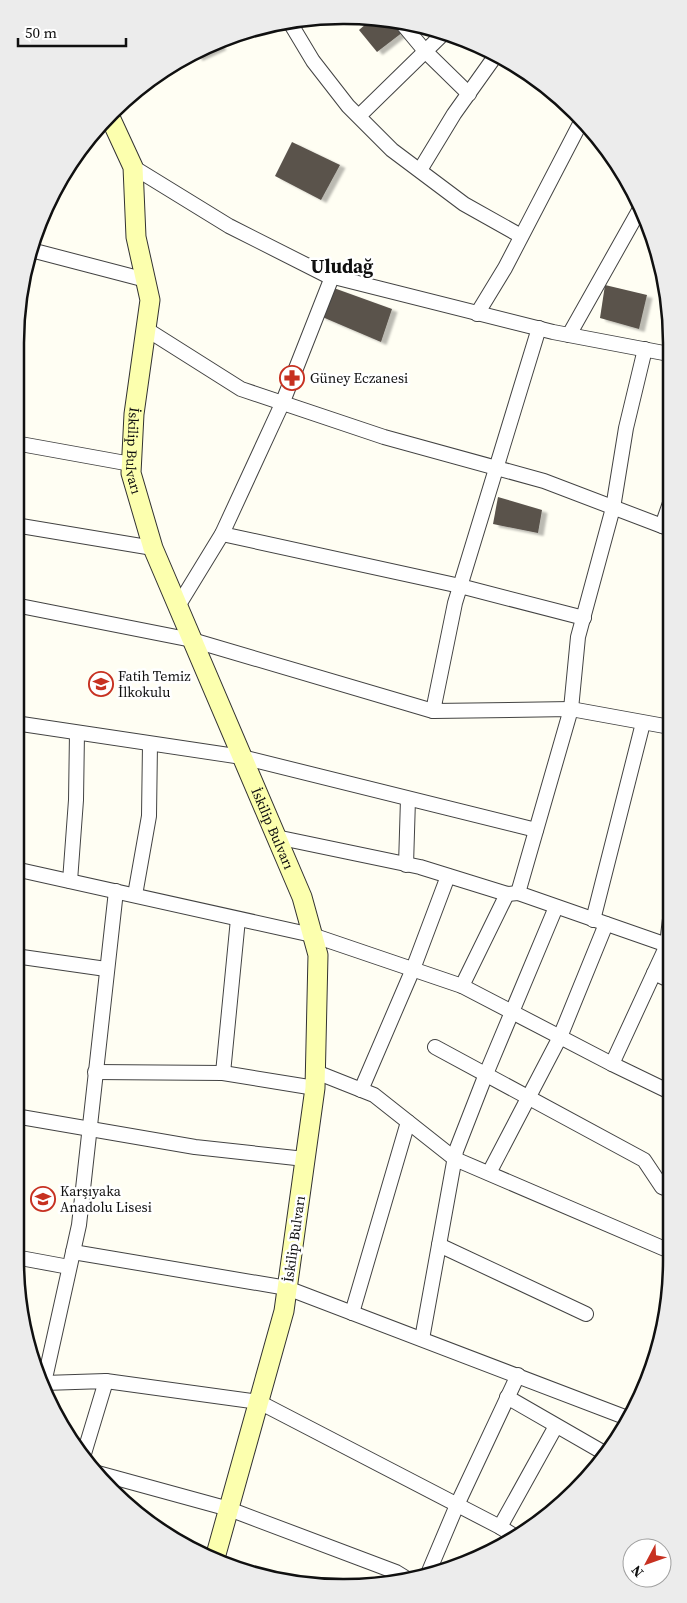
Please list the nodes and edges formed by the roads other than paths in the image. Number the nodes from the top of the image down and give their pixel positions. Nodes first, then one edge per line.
1 (293, 28) edge
2 (408, 30) edge
3 (438, 39) edge
4 (425, 51) junction
5 (492, 61) edge
6 (469, 94) junction
7 (359, 116) junction
8 (112, 122) edge
9 (578, 127) edge
10 (133, 166) junction
11 (420, 170) junction
12 (636, 215) edge
13 (521, 236) junction
14 (38, 252) edge
15 (332, 277) junction
16 (146, 280) junction
17 (477, 314) junction
18 (539, 328) junction
19 (146, 329) junction
20 (569, 335) junction
21 (645, 350) junction
22 (663, 353) edge
23 (282, 404) junction
24 (24, 445) edge
25 (131, 464) junction
26 (495, 467) junction
27 (613, 508) junction
28 (24, 526) edge
29 (663, 527) edge
30 (222, 534) junction
31 (153, 548) junction
32 (460, 586) junction
33 (178, 606) junction
34 (24, 607) edge
35 (584, 618) junction
36 (192, 640) junction
37 (571, 709) junction
38 (433, 711) junction
39 (643, 723) junction
40 (24, 725) edge
41 (663, 727) edge
42 (77, 733) junction
43 (150, 744) junction
44 (242, 757) junction
45 (408, 799) junction
46 (536, 830) junction
47 (276, 836) junction
48 (406, 865) junction
49 (24, 871) edge
50 (448, 876) junction
51 (70, 881) junction
52 (116, 891) junction
53 (513, 894) junction
54 (135, 895) junction
55 (556, 907) junction
56 (238, 919) junction
57 (593, 920) junction
58 (606, 924) junction
59 (312, 935) junction
60 (663, 944) edge
61 (24, 957) edge
62 (663, 957) edge
63 (106, 969) junction
64 (413, 969) junction
65 (654, 973) junction
66 (663, 977) edge
67 (462, 986) junction
68 (513, 1012) junction
69 (560, 1037) junction
70 (435, 1047) dead end
71 (612, 1064) junction
72 (95, 1072) junction
73 (223, 1072) junction
74 (486, 1074) junction
75 (315, 1080) junction
76 (663, 1089) edge
77 (362, 1090) junction
78 (528, 1097) junction
79 (24, 1117) edge
80 (408, 1122) junction
81 (89, 1128) junction
82 (455, 1158) junction
83 (305, 1159) junction
84 (489, 1173) junction
85 (663, 1187) edge
86 (439, 1245) junction
87 (663, 1248) edge
88 (73, 1252) junction
89 (24, 1259) edge
90 (69, 1267) junction
91 (287, 1288) junction
92 (352, 1313) junction
93 (586, 1314) dead end
94 (422, 1339) junction
95 (45, 1372) edge
96 (518, 1375) junction
97 (106, 1381) junction
98 (48, 1383) edge
99 (507, 1397) junction
100 (259, 1402) junction
101 (622, 1416) edge
102 (556, 1426) junction
103 (86, 1448) edge
104 (600, 1450) edge
105 (108, 1476) edge
106 (457, 1505) junction
107 (229, 1510) junction
108 (500, 1527) junction
109 (509, 1532) edge
110 (216, 1553) edge
111 (431, 1566) edge
112 (389, 1576) edge

1 - 7 street
2 - 4 street
3 - 4 street
4 - 6 street
4 - 7 street
5 - 6 street
6 - 11 street
7 - 11 street
8 - 10 main road, İskilip Bulvarı
9 - 13 street
10 - 15 street
10 - 16 main road, İskilip Bulvarı
11 - 13 street
12 - 20 street
13 - 17 street
14 - 16 street
15 - 17 street
15 - 23 street
16 - 19 main road, İskilip Bulvarı
17 - 18 street
18 - 20 street
18 - 26 street
19 - 23 street
19 - 25 main road, İskilip Bulvarı
20 - 21 street
21 - 22 street
21 - 27 street
23 - 26 street
23 - 30 street
24 - 25 street
25 - 31 main road, İskilip Bulvarı
26 - 27 street
26 - 32 street
27 - 29 street
27 - 35 street
28 - 31 street
30 - 32 street
30 - 33 street
31 - 33 main road, İskilip Bulvarı
32 - 35 street
32 - 38 street
33 - 36 main road, İskilip Bulvarı
34 - 36 street
35 - 37 street
36 - 38 street
36 - 44 main road, İskilip Bulvarı
37 - 38 street
37 - 39 street
37 - 46 street
39 - 41 street
39 - 57 street
40 - 42 street
42 - 43 street
42 - 51 street
43 - 44 street
43 - 54 street
44 - 45 street
44 - 47 main road, İskilip Bulvarı
45 - 46 street
45 - 48 street
46 - 53 street
47 - 48 street
47 - 59 main road, İskilip Bulvarı
48 - 50 street
49 - 51 street
50 - 53 street
50 - 64 street
51 - 52 street
52 - 54 street
52 - 63 street
53 - 55 street
53 - 67 street
54 - 56 street
55 - 57 street
55 - 68 street
56 - 59 street
56 - 73 street
57 - 58 street
58 - 60 street
58 - 69 street
59 - 64 street
59 - 75 main road, İskilip Bulvarı
61 - 63 street
62 - 65 street
63 - 72 street
64 - 67 street
64 - 77 street
65 - 66 street
65 - 71 street
67 - 68 street
68 - 69 street
68 - 74 street
69 - 71 street
69 - 78 street
70 - 74 street
71 - 76 street
72 - 73 street
72 - 81 street
73 - 75 street
74 - 78 street
74 - 82 street
75 - 77 street
75 - 83 main road, İskilip Bulvarı
77 - 80 street
78 - 84 street
78 - 85 street
79 - 81 street
80 - 82 street
80 - 92 street
81 - 83 street
81 - 88 street
82 - 84 street
82 - 86 street
83 - 91 main road, İskilip Bulvarı
84 - 87 street
86 - 93 street
86 - 94 street
88 - 90 street
88 - 91 street
89 - 90 street
90 - 95 street
91 - 92 street
91 - 100 main road, İskilip Bulvarı
92 - 94 street
94 - 96 street
96 - 99 street
96 - 101 street
97 - 98 street
97 - 100 street
97 - 103 street
99 - 102 street
99 - 106 street
100 - 106 street
100 - 107 main road, İskilip Bulvarı
102 - 104 street
102 - 108 street
105 - 107 street
106 - 108 street
106 - 111 street
107 - 110 main road, İskilip Bulvarı
107 - 112 street
108 - 109 street

